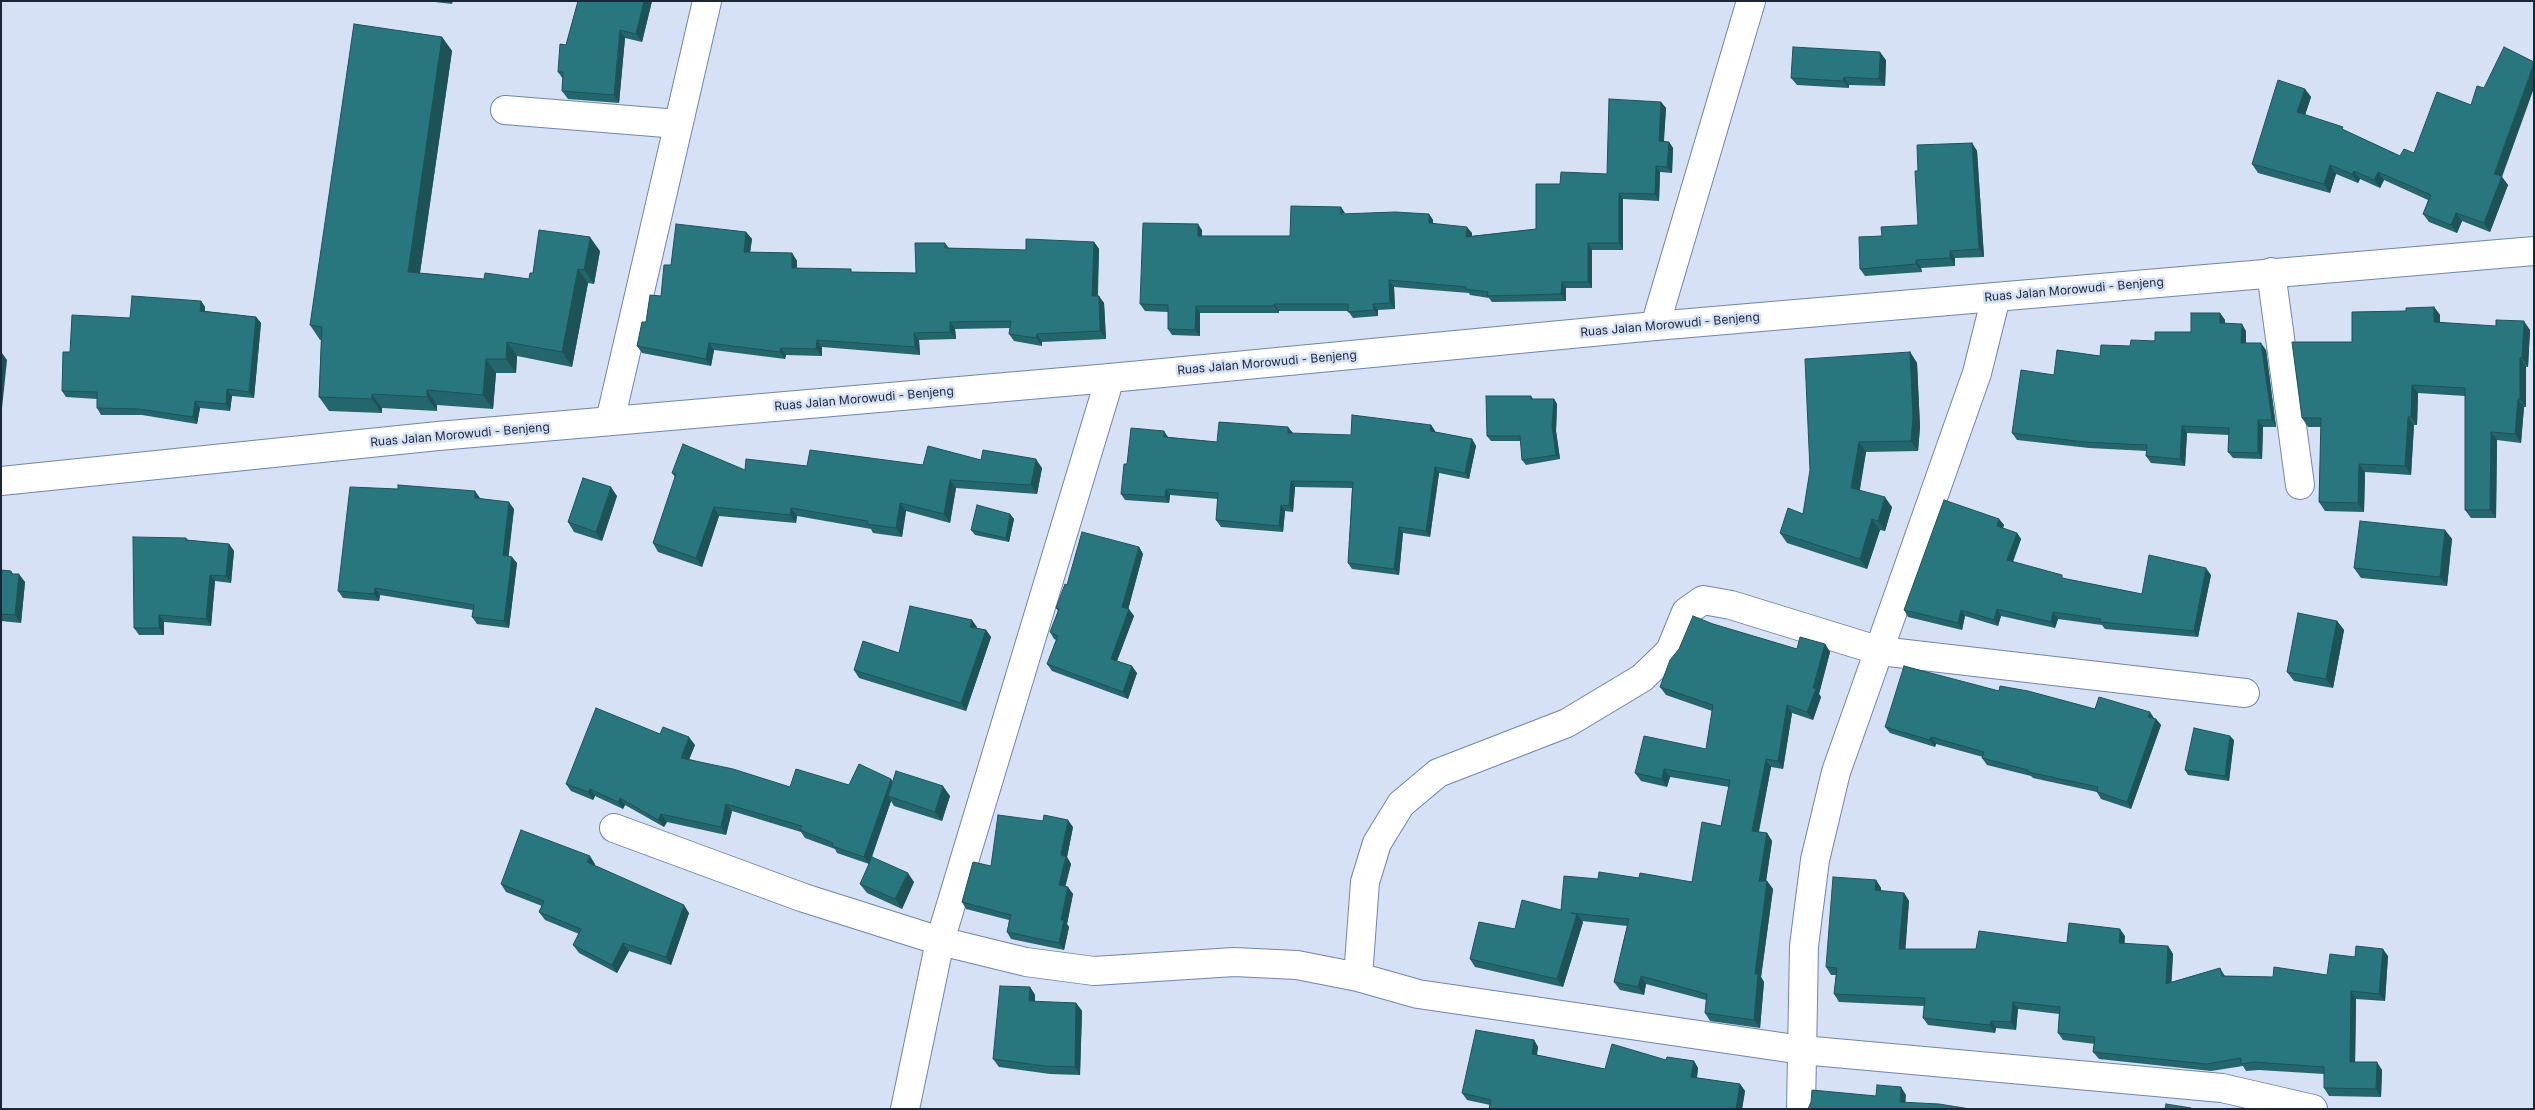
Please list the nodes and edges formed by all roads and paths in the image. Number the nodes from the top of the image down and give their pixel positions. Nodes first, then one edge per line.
1 (706, 1) edge
2 (1751, 1) edge
3 (505, 110) dead end
4 (678, 124) junction
5 (2534, 251) edge
6 (2272, 272) junction
7 (1996, 297) junction
8 (1655, 326) junction
9 (1110, 378) junction
10 (610, 421) junction
11 (1, 481) edge
12 (2300, 485) dead end
13 (1880, 650) junction
14 (2245, 693) dead end
15 (614, 828) dead end
16 (940, 941) junction
17 (1358, 977) junction
18 (1802, 1050) junction
19 (906, 1109) edge
20 (1801, 1109) edge
21 (2312, 1109) edge

1 - 4 street
2 - 8 street
3 - 4 street
4 - 10 street
5 - 6 street, Ruas Jalan Morowudi - Benjeng
6 - 7 street, Ruas Jalan Morowudi - Benjeng
6 - 12 street
7 - 8 street, Ruas Jalan Morowudi - Benjeng
7 - 13 street
8 - 9 street, Ruas Jalan Morowudi - Benjeng
9 - 10 street, Ruas Jalan Morowudi - Benjeng
9 - 16 street
10 - 11 street, Ruas Jalan Morowudi - Benjeng
13 - 14 street
13 - 17 street
13 - 18 street
15 - 16 street
16 - 17 street
16 - 19 street
17 - 18 street
18 - 20 street
18 - 21 street

